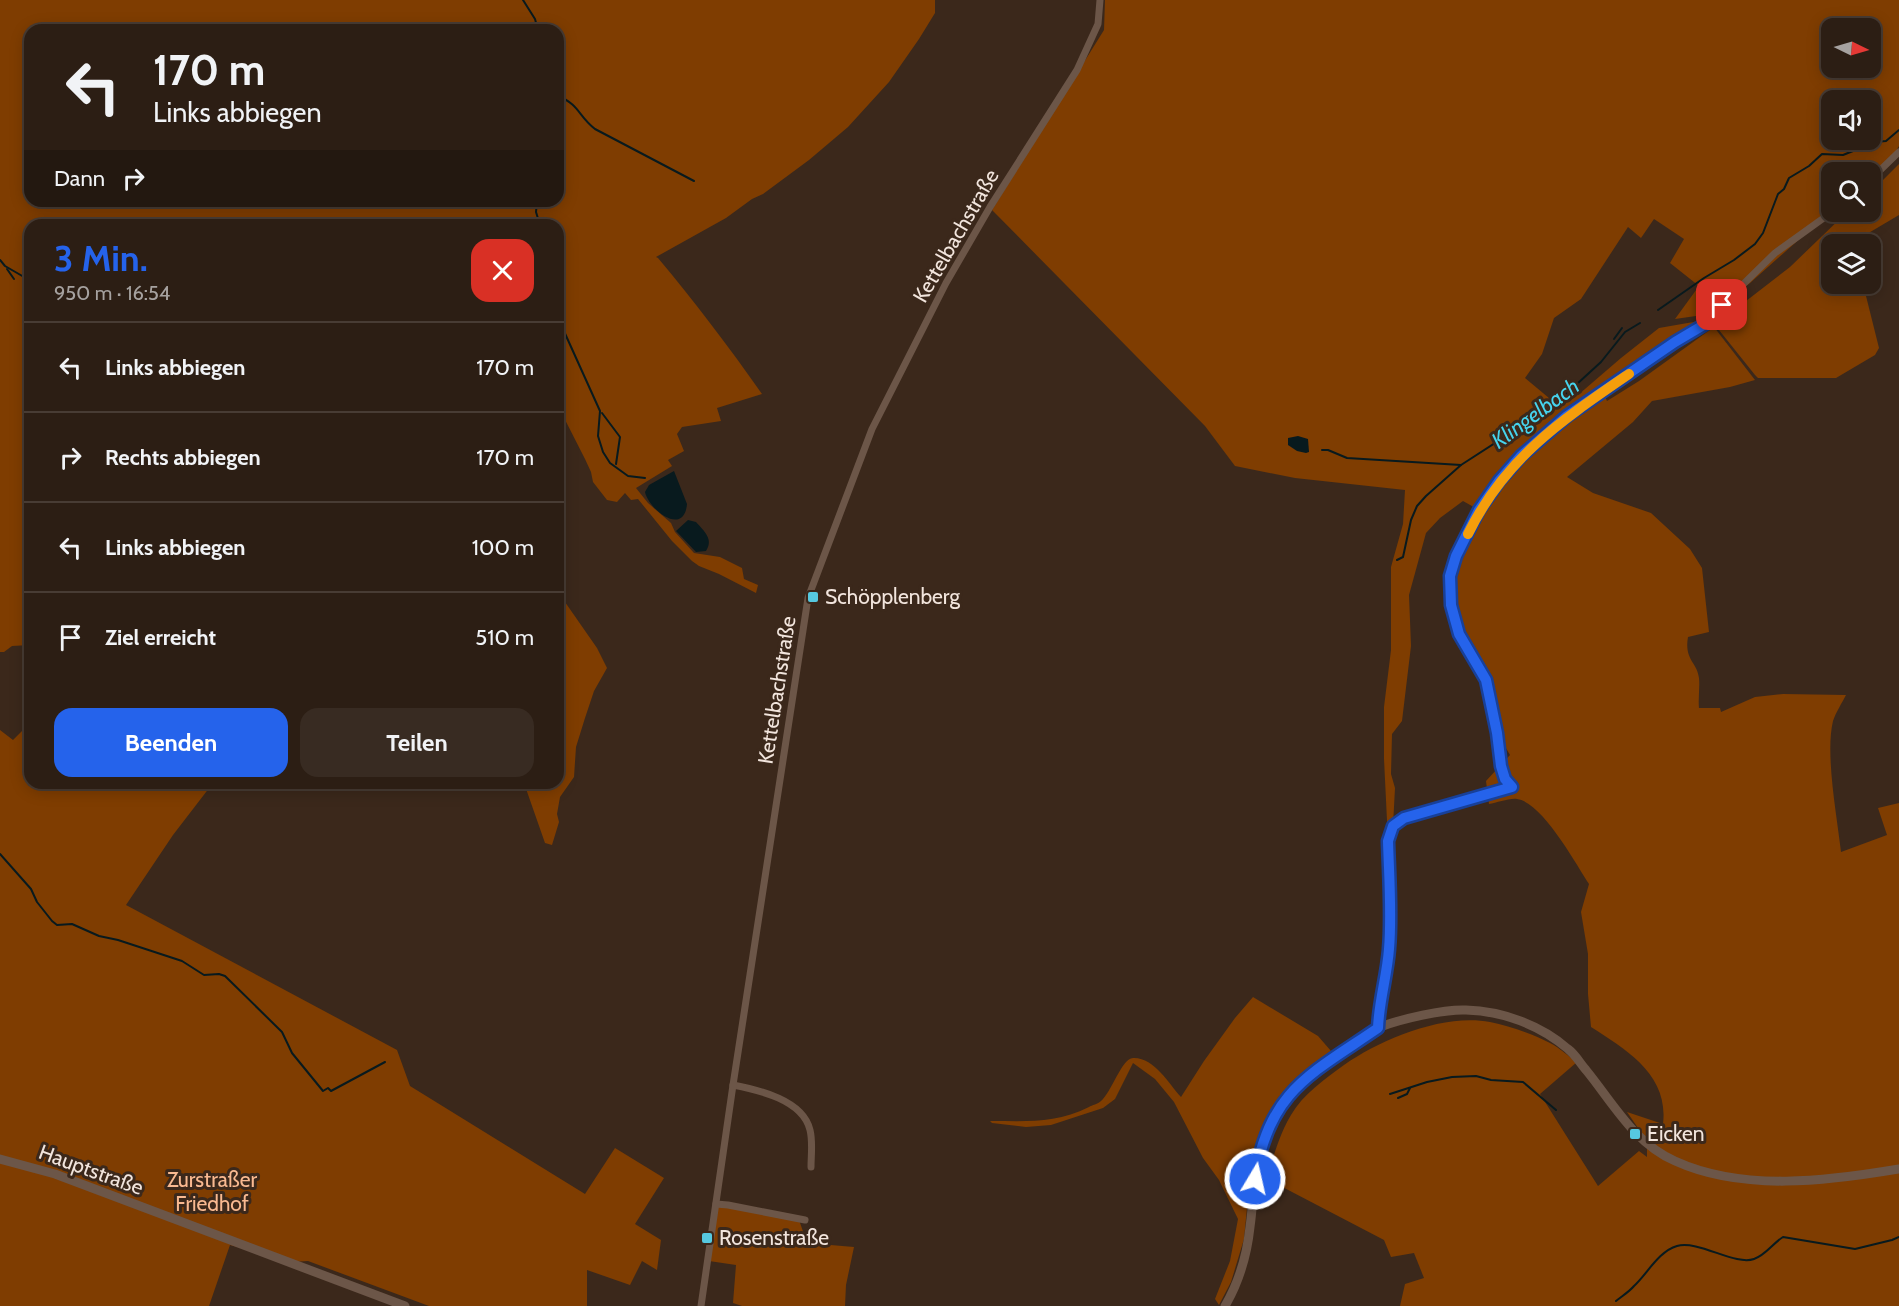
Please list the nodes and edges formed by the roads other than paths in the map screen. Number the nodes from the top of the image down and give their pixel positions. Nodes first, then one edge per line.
1 (1100, 0) edge
2 (1899, 152) edge
3 (1881, 169) edge
4 (1821, 220) edge
5 (1378, 1028) junction
6 (733, 1085) junction
7 (0, 1159) edge
8 (811, 1167) dead end
9 (1899, 1169) edge
10 (716, 1204) junction
11 (805, 1220) dead end
12 (405, 1306) edge
13 (701, 1306) edge
14 (1225, 1306) edge

1 - 6 street, Kettelbachstraße
2 - 3 street
4 - 5 street
5 - 9 main road
5 - 14 main road
6 - 8 street
6 - 10 street, Kettelbachstraße
7 - 12 main road, Hauptstraße
10 - 11 street
10 - 13 street, Kettelbachstraße

